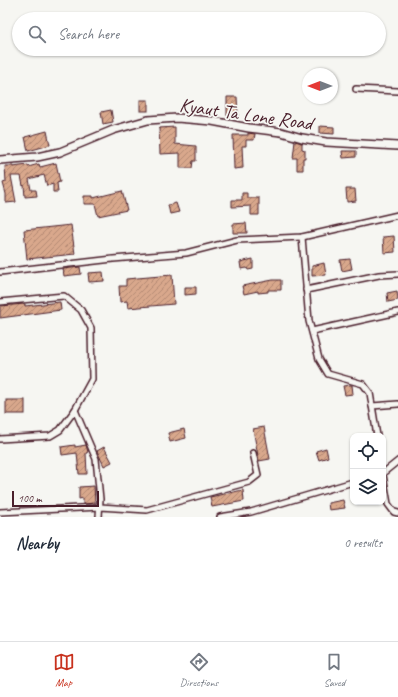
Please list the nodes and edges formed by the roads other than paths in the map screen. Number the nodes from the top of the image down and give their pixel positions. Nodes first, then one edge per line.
1 (356, 89) dead end
2 (398, 91) edge
3 (398, 146) edge
4 (0, 160) edge
5 (398, 215) edge
6 (302, 237) junction
7 (0, 272) edge
8 (398, 274) edge
9 (306, 290) junction
10 (0, 302) edge
11 (398, 312) edge
12 (312, 331) junction
13 (398, 404) edge
14 (372, 406) junction
15 (75, 410) junction
16 (376, 433) edge
17 (0, 439) edge
18 (254, 453) dead end
19 (398, 461) edge
20 (386, 471) edge
21 (350, 483) edge
22 (386, 492) edge
23 (100, 507) junction
24 (0, 512) edge
25 (398, 513) edge
26 (251, 514) edge
27 (100, 517) edge
28 (220, 517) edge

1 - 2 street
3 - 4 main road, Kyaut Ta Lone Road
5 - 6 street
6 - 7 street
6 - 9 street
8 - 9 street
9 - 12 street
10 - 15 street
11 - 12 street
12 - 14 street
13 - 14 street
14 - 16 street
15 - 17 street
15 - 23 street
18 - 23 street
19 - 20 street
21 - 26 street
22 - 25 street
23 - 24 street
23 - 27 street
26 - 28 street

